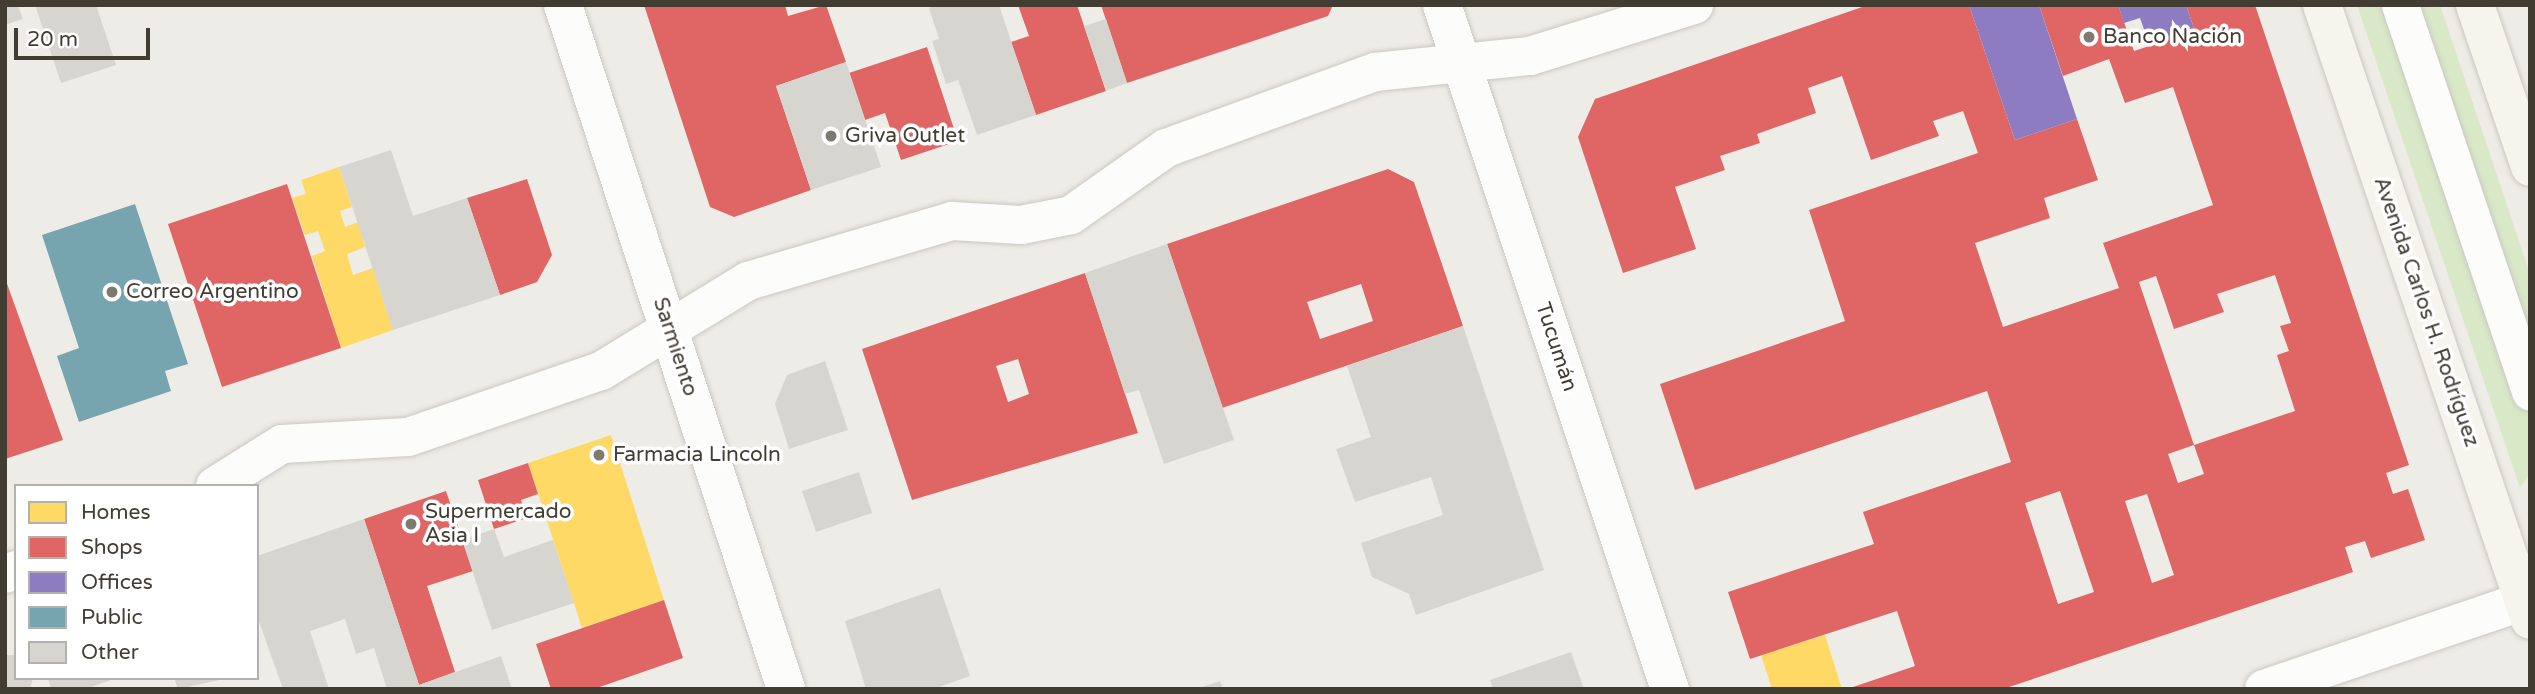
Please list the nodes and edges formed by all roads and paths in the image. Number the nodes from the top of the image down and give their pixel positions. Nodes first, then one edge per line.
1 (563, 5) edge
2 (1442, 5) edge
3 (1694, 5) edge
4 (2322, 5) edge
5 (2400, 5) edge
6 (2475, 5) edge
7 (1461, 61) junction
8 (2530, 166) edge
9 (668, 329) junction
10 (2530, 392) edge
11 (218, 484) edge
12 (2528, 607) edge
13 (786, 689) edge
14 (1670, 689) edge
15 (2264, 689) edge

1 - 9 street, Sarmiento
2 - 7 street, Tucumán
3 - 7 street
4 - 12 main road, Avenida Carlos H. Rodríguez
5 - 10 street
6 - 8 main road
7 - 9 street
7 - 14 street, Tucumán
9 - 11 street
9 - 13 street, Sarmiento
12 - 15 street

